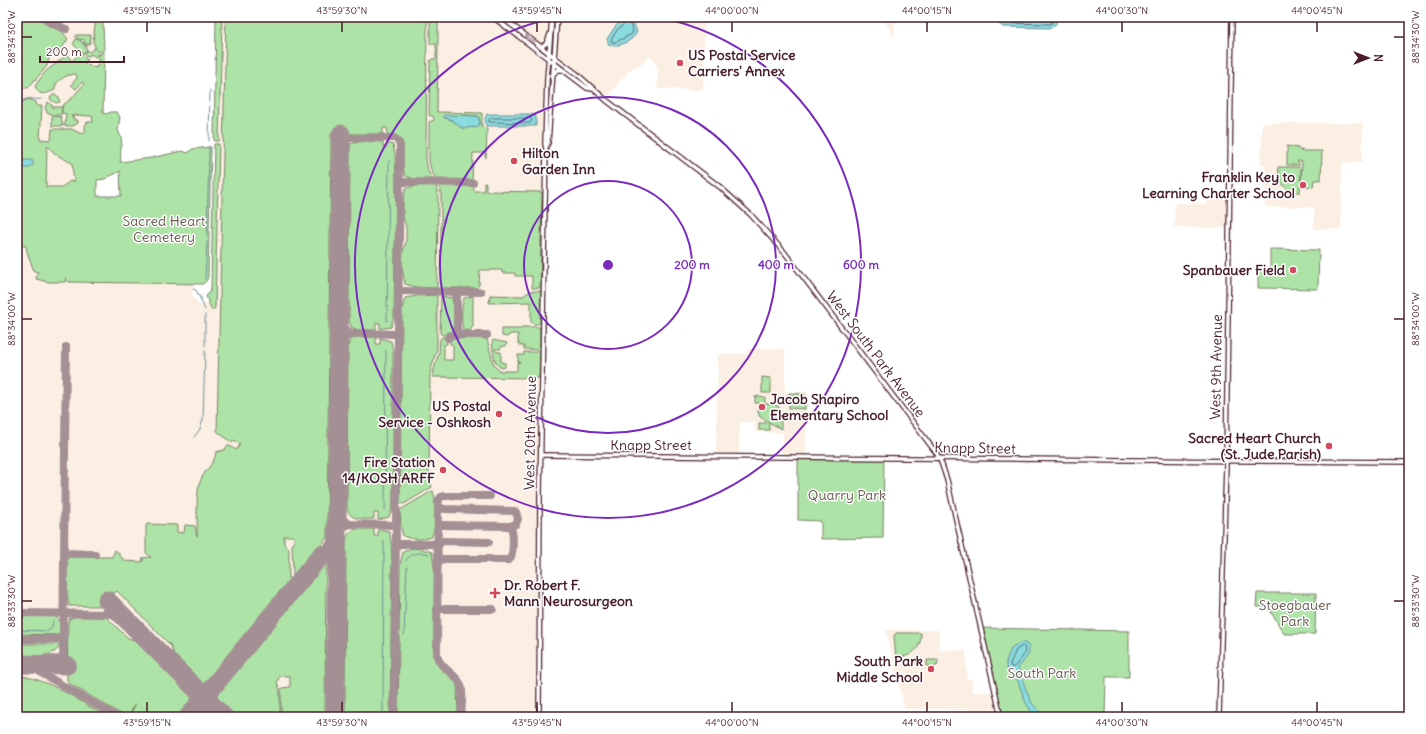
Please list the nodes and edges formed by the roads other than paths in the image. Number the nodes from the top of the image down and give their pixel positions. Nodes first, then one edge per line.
1 (493, 17) edge
2 (501, 17) edge
3 (552, 17) edge
4 (556, 17) edge
5 (1232, 17) edge
6 (552, 30) junction
7 (540, 47) junction
8 (550, 54) junction
9 (553, 56) junction
10 (549, 59) junction
11 (553, 62) junction
12 (564, 71) junction
13 (552, 75) junction
14 (593, 90) junction
15 (546, 148) junction
16 (541, 455) junction
17 (940, 458) junction
18 (1226, 461) junction
19 (1409, 462) edge
20 (538, 717) edge
21 (1002, 717) edge
22 (1219, 717) edge

1 - 10 main road, West South Park Avenue
7 -> 2 main road, West South Park Avenue
3 - 6 main road, West 20th Avenue
4 - 9 main road, West 20th Avenue
5 - 18 main road, West 9th Avenue
6 - 7 main road
6 - 8 main road, West 20th Avenue
7 - 8 main road, West South Park Avenue
8 - 9 main road, West South Park Avenue
8 - 10 main road, West 20th Avenue
9 - 11 main road, West 20th Avenue
9 - 14 main road, West South Park Avenue
10 - 11 main road, West South Park Avenue
10 - 15 main road, West 20th Avenue
11 - 12 main road, West South Park Avenue
11 - 13 main road, West 20th Avenue
12 - 13 main road
12 - 14 main road, West South Park Avenue
13 - 15 main road, West 20th Avenue
14 - 17 main road, West South Park Avenue
15 - 16 main road, West 20th Avenue
16 - 17 main road, Knapp Street
16 - 20 main road, West 20th Avenue
17 - 18 main road, Knapp Street
17 - 21 main road, West South Park Avenue
18 - 19 main road, Knapp Street
18 - 22 main road, West 9th Avenue

